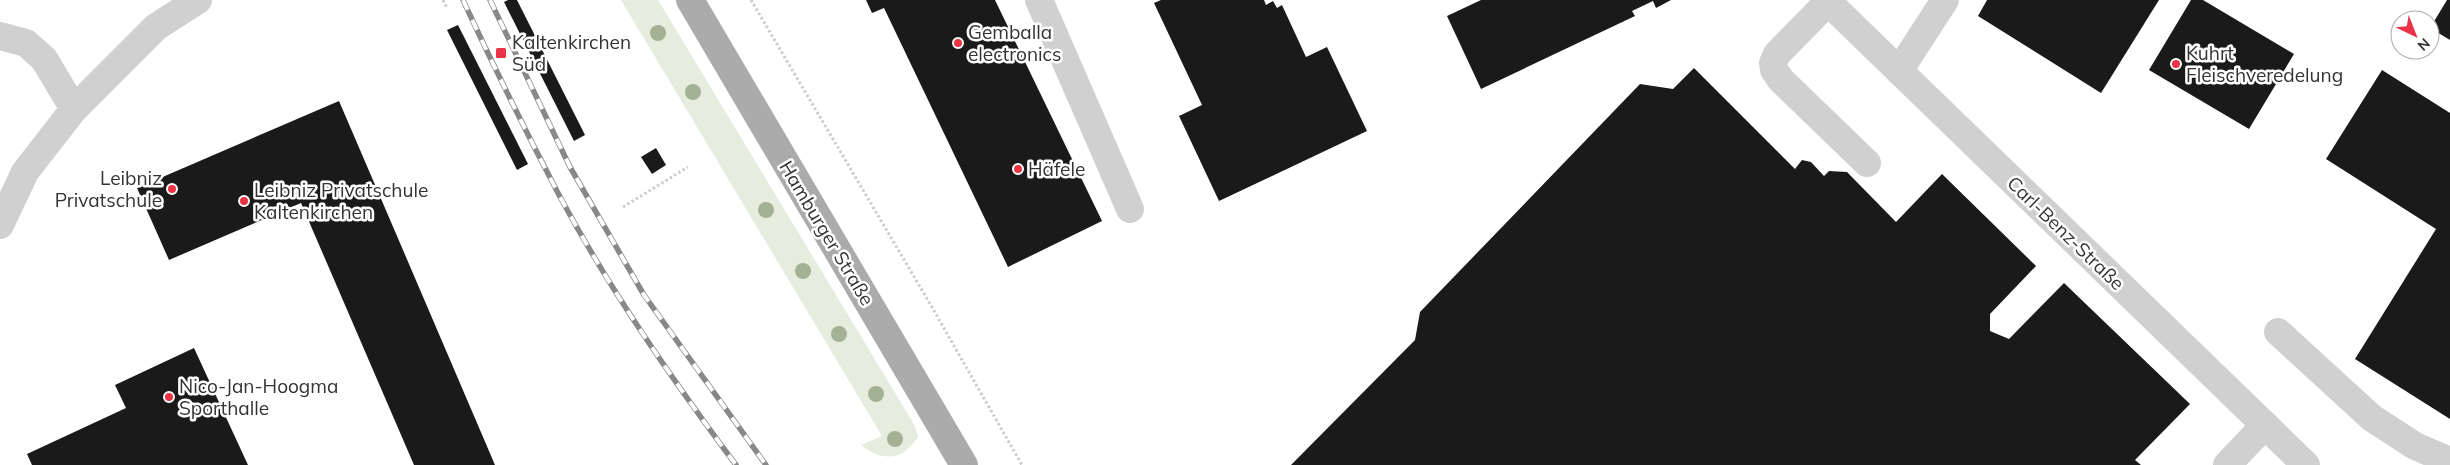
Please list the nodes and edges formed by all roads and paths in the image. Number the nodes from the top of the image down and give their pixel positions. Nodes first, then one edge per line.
1 (198, 0) edge
2 (443, 0) edge
3 (690, 0) edge
4 (751, 0) edge
5 (1039, 0) edge
6 (1946, 0) edge
7 (1827, 1) edge
8 (448, 8) dead end
9 (0, 36) edge
10 (1899, 71) junction
11 (74, 109) junction
12 (1867, 163) dead end
13 (688, 167) dead end
14 (623, 207) dead end
15 (1130, 209) dead end
16 (0, 225) edge
17 (2278, 332) dead end
18 (2265, 425) junction
19 (2450, 461) edge
20 (964, 465) edge
21 (1022, 465) edge
22 (2227, 465) edge
23 (2306, 465) edge

1 - 11 street
2 - 8 path
3 - 20 main road, Hamburger Straße
4 - 21 path
5 - 15 street
6 - 10 street
7 - 10 street, Carl-Benz-Straße
7 - 12 street
9 - 11 street
10 - 18 street, Carl-Benz-Straße
11 - 16 street
13 - 14 path
17 - 19 street
18 - 22 street
18 - 23 street, Carl-Benz-Straße

